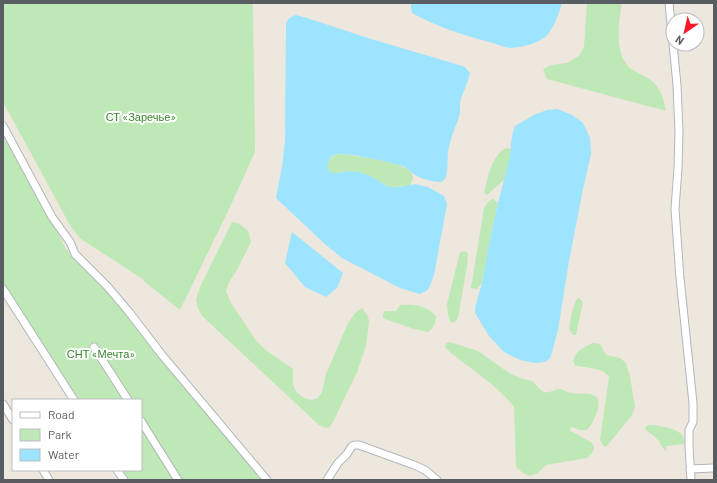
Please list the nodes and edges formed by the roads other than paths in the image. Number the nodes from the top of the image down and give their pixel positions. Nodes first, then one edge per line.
1 (674, 52) edge
2 (3, 126) edge
3 (3, 289) edge
4 (94, 347) dead end
5 (73, 399) edge
6 (127, 399) edge
7 (3, 404) edge
8 (12, 418) edge
9 (142, 423) edge
10 (714, 468) edge
11 (690, 469) junction
12 (44, 471) edge
13 (118, 471) edge
14 (49, 480) edge
15 (124, 480) edge
16 (178, 480) edge
17 (267, 480) edge
18 (326, 480) edge
19 (437, 480) edge
20 (691, 480) edge

1 - 11 street
2 - 17 street
3 - 5 street
4 - 6 street
7 - 8 street
9 - 16 street
10 - 11 street
11 - 20 street
12 - 14 street
13 - 15 street
18 - 19 street

